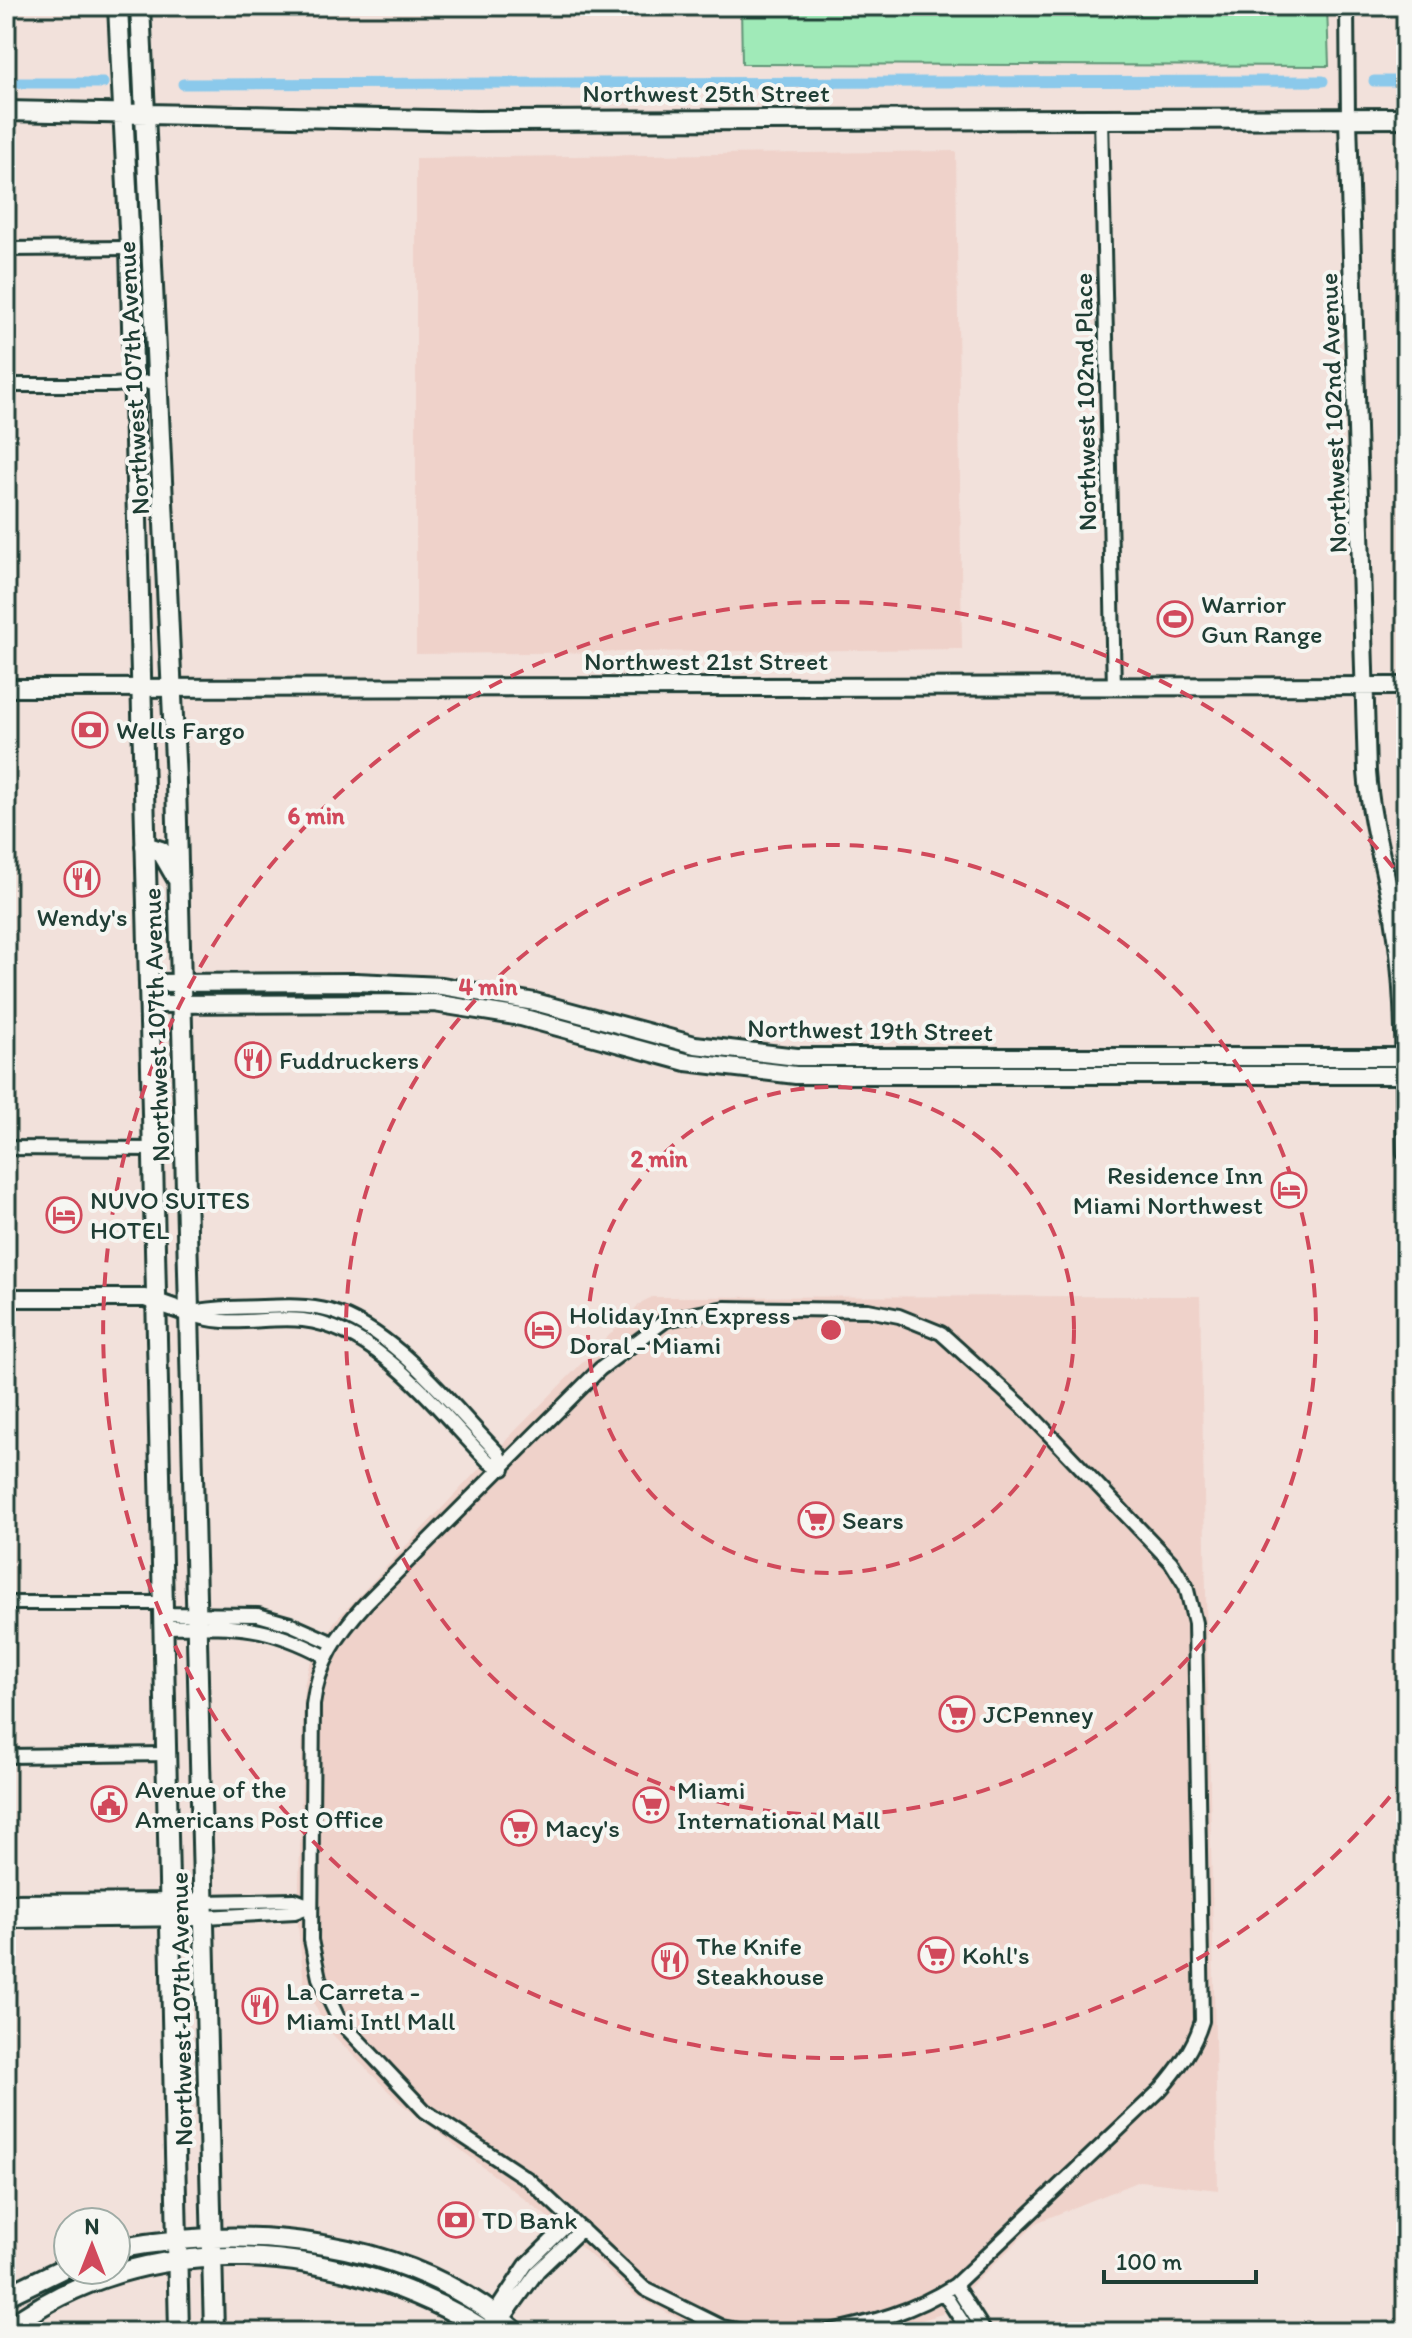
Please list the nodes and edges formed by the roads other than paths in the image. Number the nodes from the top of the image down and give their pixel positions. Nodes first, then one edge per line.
1 (118, 6) edge
2 (140, 6) edge
3 (1347, 6) edge
4 (6, 111) edge
5 (124, 113) junction
6 (145, 114) junction
7 (1101, 117) junction
8 (1406, 118) edge
9 (1348, 119) junction
10 (130, 248) junction
11 (6, 249) edge
12 (160, 381) junction
13 (133, 383) junction
14 (6, 385) edge
15 (1365, 686) junction
16 (1406, 686) edge
17 (141, 687) junction
18 (173, 687) junction
19 (1114, 687) junction
20 (6, 688) edge
21 (145, 846) junction
22 (178, 879) junction
23 (181, 982) junction
24 (149, 983) junction
25 (181, 1003) junction
26 (150, 1004) junction
27 (1405, 1066) edge
28 (6, 1148) edge
29 (153, 1149) junction
30 (1406, 1152) edge
31 (6, 1298) edge
32 (157, 1300) junction
33 (188, 1313) junction
34 (503, 1469) junction
35 (6, 1603) edge
36 (164, 1615) junction
37 (197, 1620) junction
38 (333, 1643) junction
39 (325, 1656) junction
40 (168, 1754) junction
41 (6, 1756) edge
42 (6, 1903) edge
43 (311, 1906) junction
44 (204, 1909) junction
45 (172, 1911) junction
46 (6, 1919) edge
47 (577, 2224) junction
48 (213, 2239) junction
49 (177, 2240) junction
50 (132, 2247) edge
51 (214, 2259) junction
52 (177, 2261) junction
53 (52, 2274) edge
54 (955, 2285) junction
55 (943, 2292) junction
56 (6, 2296) edge
57 (497, 2327) edge
58 (6, 2330) edge
59 (179, 2332) edge
60 (214, 2332) edge
61 (749, 2332) edge
62 (825, 2332) edge
63 (969, 2332) edge
64 (985, 2332) edge

1 - 5 main road, Northwest 107th Avenue
2 - 6 main road, Northwest 107th Avenue
3 - 9 street, Northwest 102nd Avenue
4 - 5 main road, Northwest 25th Street
5 - 6 main road, Northwest 25th Street
5 - 10 main road, Northwest 107th Avenue
6 - 7 main road, Northwest 25th Street
6 - 12 main road, Northwest 107th Avenue
7 - 9 main road, Northwest 25th Street
7 - 19 street, Northwest 102nd Place
8 - 9 main road, Northwest 25th Street
9 - 15 street, Northwest 102nd Avenue
10 - 11 street
10 - 13 main road, Northwest 107th Avenue
12 - 13 street
12 - 18 main road, Northwest 107th Avenue
13 - 14 street
13 - 17 main road, Northwest 107th Avenue
15 - 16 street, Northwest 21st Street
15 - 19 street, Northwest 21st Street
15 - 27 street, Northwest 102nd Avenue
17 - 18 street, Northwest 21st Street
17 - 20 street, Northwest 21st Street
17 - 21 main road, Northwest 107th Avenue
18 - 19 street, Northwest 21st Street
18 - 22 main road, Northwest 107th Avenue
21 - 22 main road
21 - 24 main road, Northwest 107th Avenue
22 - 23 main road, Northwest 107th Avenue
23 - 24 street, Northwest 19th Street
23 - 25 main road, Northwest 107th Avenue
23 - 27 street, Northwest 19th Street
24 - 26 main road, Northwest 107th Avenue
25 - 26 street, Northwest 19th Street
25 - 27 street, Northwest 19th Street
25 - 33 main road, Northwest 107th Avenue
26 - 29 main road, Northwest 107th Avenue
27 - 30 street, Northwest 102nd Avenue
28 - 29 street
29 - 32 main road, Northwest 107th Avenue
31 - 32 street
32 - 33 street
32 - 36 main road, Northwest 107th Avenue
33 - 34 street
33 - 37 main road, Northwest 107th Avenue
34 - 38 street
34 - 54 street
35 - 36 street
36 - 37 street
36 - 40 main road, Northwest 107th Avenue
37 - 38 street
37 - 39 street
37 - 44 main road, Northwest 107th Avenue
38 - 39 street
39 - 43 street
40 - 41 street
40 - 45 main road, Northwest 107th Avenue
42 - 45 street
43 - 44 street
43 - 47 street
44 - 45 street
44 - 48 main road, Northwest 107th Avenue
45 - 46 street
45 - 49 main road, Northwest 107th Avenue
47 - 57 street
47 - 61 street
48 - 49 main road
48 - 51 main road, Northwest 107th Avenue
48 - 57 main road
49 - 50 main road
49 - 52 main road, Northwest 107th Avenue
51 - 52 main road
51 - 57 main road
51 - 60 main road, Northwest 107th Avenue
52 - 58 main road
52 - 59 main road, Northwest 107th Avenue
53 - 56 main road
54 - 55 street
54 - 64 street
55 - 62 street
55 - 63 street

